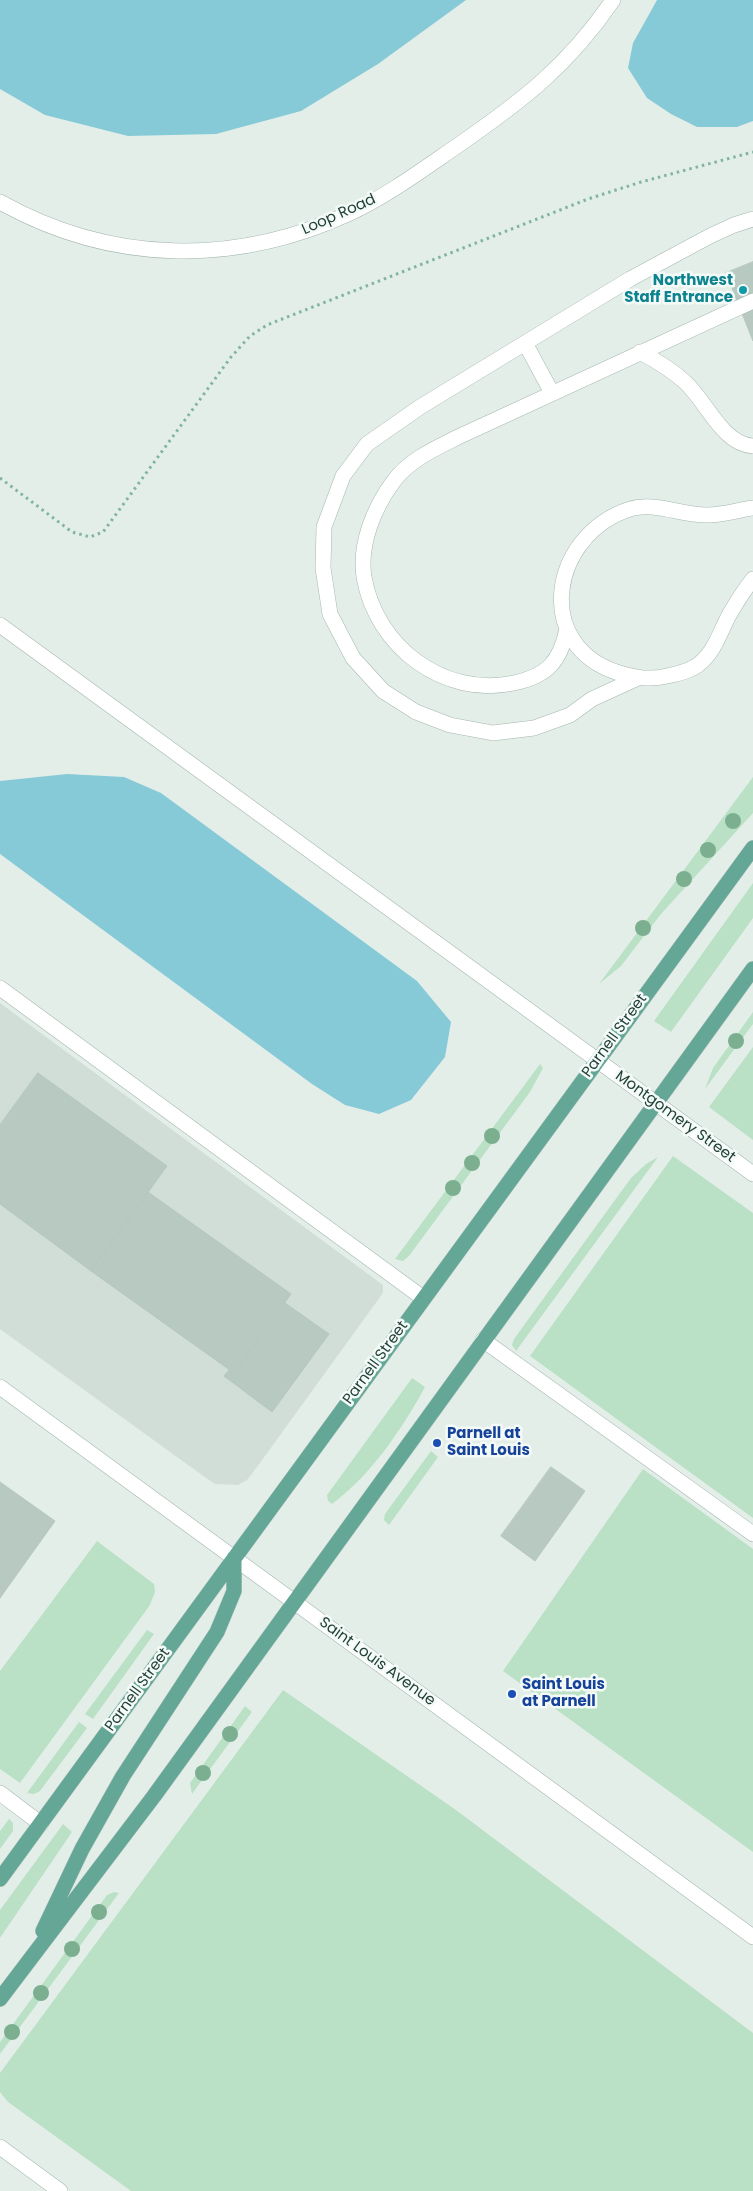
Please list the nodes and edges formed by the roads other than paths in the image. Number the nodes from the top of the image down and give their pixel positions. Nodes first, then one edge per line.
1 (613, 0) edge
2 (0, 202) edge
3 (753, 220) edge
4 (753, 301) edge
5 (525, 343) junction
6 (640, 352) junction
7 (552, 393) junction
8 (753, 446) edge
9 (753, 508) edge
10 (753, 579) edge
11 (0, 625) edge
12 (567, 629) junction
13 (638, 678) junction
14 (753, 848) edge
15 (753, 969) edge
16 (0, 988) edge
17 (597, 1060) junction
18 (656, 1103) junction
19 (753, 1174) edge
20 (423, 1298) junction
21 (483, 1340) junction
22 (0, 1387) edge
23 (753, 1534) edge
24 (234, 1558) junction
25 (295, 1602) junction
26 (0, 1793) edge
27 (41, 1824) junction
28 (0, 1879) edge
29 (753, 1937) edge
30 (30, 1958) junction
31 (0, 1999) edge
32 (0, 2147) edge
33 (60, 2191) edge

1 - 2 street, Loop Road
3 - 5 street
4 - 6 street
5 - 7 street
5 - 13 street
6 - 7 street
6 - 8 street
7 - 12 street
9 - 12 street
10 - 13 street
11 - 17 street, Montgomery Street
12 - 13 street
14 - 17 main road, Parnell Street
15 - 18 main road
16 - 20 street
17 - 18 street, Montgomery Street
17 - 20 main road, Parnell Street
18 - 19 street, Montgomery Street
18 - 21 main road
20 - 24 main road, Parnell Street
21 - 23 street
21 - 25 main road
22 - 24 street, Saint Louis Avenue
24 - 25 street, Saint Louis Avenue
24 - 27 main road, Parnell Street
24 - 30 main road
25 - 29 street, Saint Louis Avenue
25 - 30 main road
26 - 27 street
27 - 28 main road, Parnell Street
30 - 31 main road
32 - 33 street

